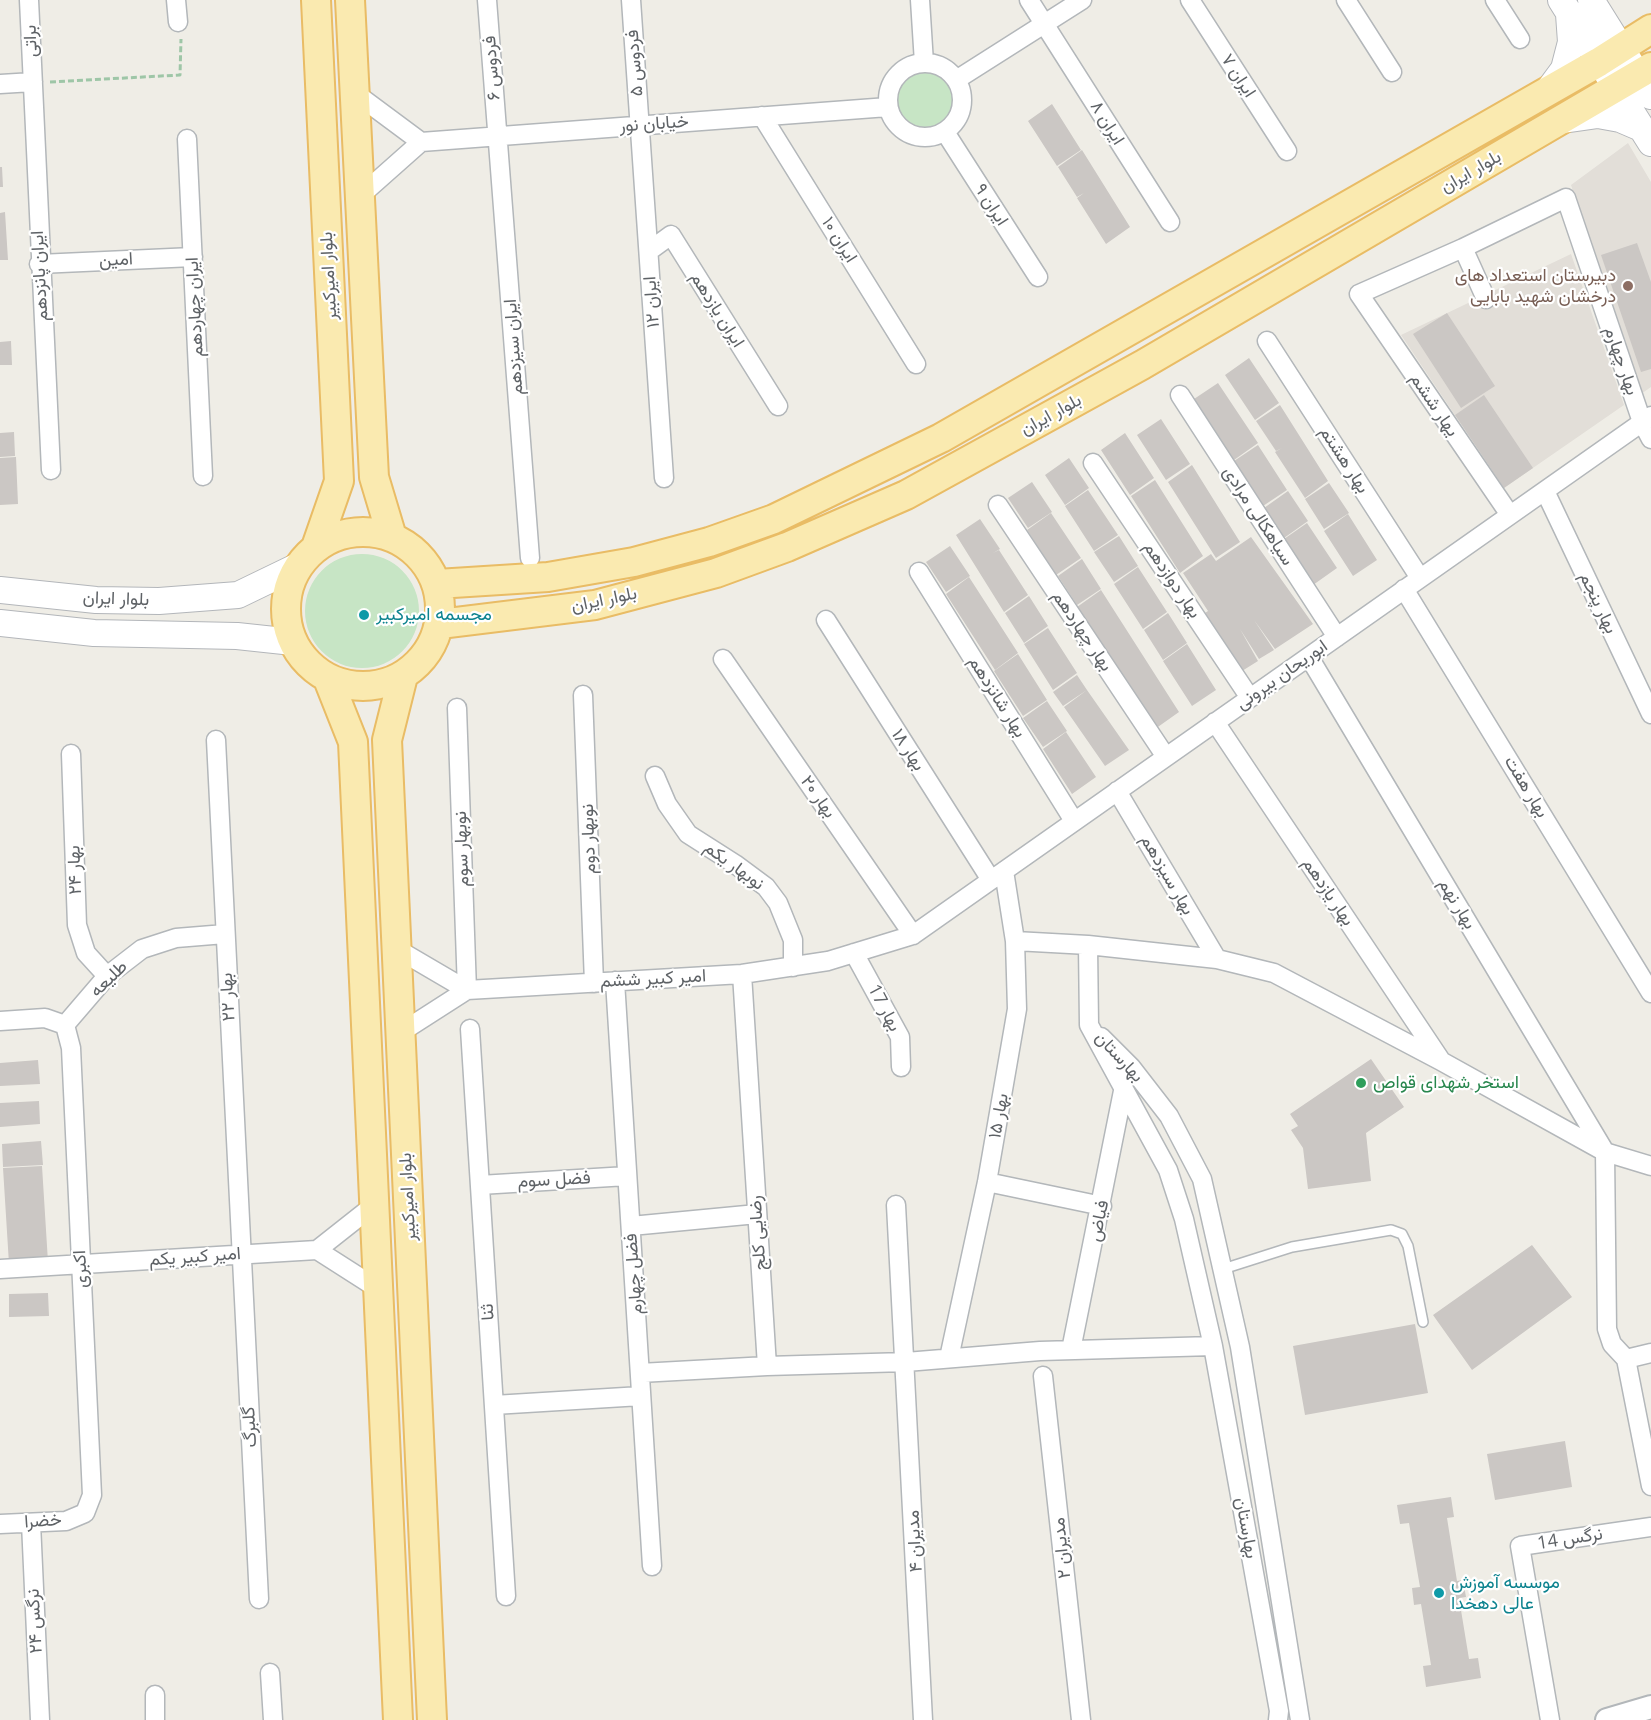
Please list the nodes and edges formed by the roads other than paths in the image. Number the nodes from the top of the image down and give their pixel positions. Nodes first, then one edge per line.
1 (29, 0) edge
2 (177, 0) edge
3 (316, 0) edge
4 (350, 0) edge
5 (487, 0) edge
6 (631, 0) edge
7 (920, 0) edge
8 (1029, 0) edge
9 (1082, 0) edge
10 (1190, 0) edge
11 (1346, 0) edge
12 (1495, 0) edge
13 (1591, 0) edge
14 (1565, 7) edge
15 (178, 22) road end
16 (1044, 24) junction
17 (1651, 29) edge
18 (1520, 39) dead end
19 (1610, 55) junction
20 (924, 63) junction
21 (1392, 72) dead end
22 (956, 80) junction
23 (33, 82) junction
24 (1639, 82) edge
25 (0, 84) edge
26 (1547, 92) junction
27 (355, 93) junction
28 (888, 107) junction
29 (762, 116) junction
30 (1554, 123) junction
31 (640, 126) junction
32 (945, 132) junction
33 (1646, 135) edge
34 (497, 136) junction
35 (187, 139) dead end
36 (421, 141) junction
37 (1287, 151) dead end
38 (359, 197) junction
39 (1170, 222) dead end
40 (1464, 248) junction
41 (649, 251) junction
42 (193, 257) junction
43 (39, 264) junction
44 (1038, 277) dead end
45 (1486, 299) dead end
46 (1267, 341) dead end
47 (916, 364) dead end
48 (1180, 395) dead end
49 (778, 406) dead end
50 (1647, 419) edge
51 (1651, 439) edge
52 (1093, 463) dead end
53 (51, 470) dead end
54 (203, 476) dead end
55 (664, 478) dead end
56 (1545, 491) junction
57 (998, 506) dead end
58 (1509, 515) junction
59 (392, 537) junction
60 (307, 557) junction
61 (530, 558) dead end
62 (919, 572) dead end
63 (1420, 578) junction
64 (437, 584) junction
65 (1404, 589) junction
66 (0, 590) edge
67 (825, 620) dead end
68 (0, 623) edge
69 (440, 624) junction
70 (1337, 637) junction
71 (293, 642) junction
72 (1309, 657) junction
73 (723, 659) dead end
74 (403, 676) junction
75 (328, 679) junction
76 (583, 695) dead end
77 (1250, 698) junction
78 (457, 708) dead end
79 (1651, 714) edge
80 (1215, 722) junction
81 (216, 740) dead end
82 (71, 753) dead end
83 (1166, 757) junction
84 (655, 776) dead end
85 (1118, 791) junction
86 (1074, 821) junction
87 (998, 875) junction
88 (225, 934) junction
89 (913, 934) junction
90 (1015, 941) junction
91 (1088, 945) junction
92 (396, 949) junction
93 (854, 953) junction
94 (1216, 959) junction
95 (792, 967) junction
96 (742, 974) junction
97 (107, 976) junction
98 (615, 981) junction
99 (594, 983) junction
100 (1650, 988) edge
101 (467, 990) junction
102 (0, 1021) edge
103 (66, 1025) junction
104 (1089, 1025) junction
105 (470, 1029) dead end
106 (400, 1033) junction
107 (1441, 1061) junction
108 (901, 1067) dead end
109 (1123, 1091) junction
110 (1605, 1152) junction
111 (1651, 1166) edge
112 (627, 1176) junction
113 (987, 1182) junction
114 (480, 1185) junction
115 (896, 1205) dead end
116 (374, 1206) junction
117 (1102, 1206) junction
118 (757, 1214) junction
119 (631, 1226) junction
120 (317, 1250) junction
121 (240, 1254) junction
122 (81, 1264) junction
123 (0, 1269) edge
124 (1223, 1269) junction
125 (378, 1289) junction
126 (1423, 1322) dead end
127 (1213, 1346) junction
128 (1071, 1350) junction
129 (1651, 1353) edge
130 (949, 1358) junction
131 (1626, 1359) junction
132 (906, 1362) junction
133 (767, 1366) junction
134 (640, 1373) junction
135 (1043, 1376) dead end
136 (641, 1396) junction
137 (494, 1406) junction
138 (1651, 1486) edge
139 (85, 1513) joint
140 (31, 1522) junction
141 (0, 1524) edge
142 (1651, 1527) edge
143 (652, 1566) dead end
144 (506, 1596) dead end
145 (259, 1599) dead end
146 (270, 1672) dead end
147 (155, 1695) dead end
148 (1651, 1707) edge
149 (40, 1720) edge
150 (155, 1720) edge
151 (273, 1720) edge
152 (398, 1720) edge
153 (432, 1720) edge
154 (923, 1720) edge
155 (1081, 1720) edge
156 (1278, 1720) edge
157 (1300, 1720) edge
158 (1550, 1720) edge
159 (1607, 1720) edge

1 - 23 street, براتی
2 - 15 street
3 - 60 main road, بلوار امیرکبیر
4 - 27 main road, بلوار امیرکبیر
5 - 34 street, فردوس ۶
6 - 31 street, فردوس ۵
7 - 20 street
8 - 16 street, ایران ۸
9 - 16 street
10 - 37 street, ایران ۷
11 - 21 street
12 - 18 street
13 - 19 main road
14 - 19 main road
14 - 26 main road
16 - 22 street
16 - 39 street, ایران ۸
17 - 19 main road, بلوار ایران
19 - 24 main road
19 - 26 main road, بلوار ایران
20 - 22 street
20 - 28 street
22 - 32 street
23 - 25 street
23 - 43 street, ایران پانزدهم
24 - 30 main road, بلوار ایران
24 - 33 main road
26 - 64 main road, بلوار ایران
27 - 36 street
27 - 38 main road, بلوار امیرکبیر
28 - 29 street, خیابان نور
28 - 32 street
29 - 31 street, خیابان نور
29 - 47 street, ایران ۱۰
30 - 33 main road
30 - 69 main road, بلوار ایران
31 - 34 street, خیابان نور
31 - 41 street, ایران ۱۲
32 - 44 street, ایران ۹
34 - 36 street, خیابان نور
34 - 61 street, ایران سیزدهم
35 - 42 street, ایران چهاردهم
36 - 38 street
38 - 59 main road, بلوار امیرکبیر
40 - 45 street
40 - 50 street, بهار چهارم
40 - 58 street, یهار ششم
41 - 49 street, ایران یازدهم
41 - 55 street, ایران ۱۲
42 - 43 street, امین
42 - 54 street, ایران چهاردهم
43 - 53 street, ایران پانزدهم
46 - 63 street, بهار هشتم
48 - 70 street, سیاهکالی مرادی
50 - 51 street, بهار چهارم
50 - 56 street, ابوریحان بیرونی
52 - 77 street, بهار دوازدهم
56 - 58 street, ابوریحان بیرونی
56 - 79 street, بهار پنجم
57 - 83 street, بهار چهاردهم
58 - 63 street, ابوریحان بیرونی
59 - 60 main road
59 - 64 main road
60 - 66 main road, بلوار ایران
60 - 71 main road
62 - 86 street, بهار شانزدهم
63 - 65 street, ابوریحان بیرونی
64 - 69 main road
65 - 70 street, ابوریحان بیرونی
65 - 100 street, بهار هفت
67 - 87 street, بهار ۱۸
68 - 71 main road, بلوار ایران
69 - 74 main road
70 - 72 street, ابوریحان بیرونی
71 - 75 main road
72 - 77 street, ابوریحان بیرونی
72 - 110 street, بهار نهم
73 - 89 street, بهار ۲۰
74 - 75 main road
74 - 92 main road, بلوار امیرکبیر
75 - 116 main road, بلوار امیرکبیر
76 - 99 street, نوبهار دوم
77 - 80 street, ابوریحان بیرونی
78 - 101 street, نوبهار سوم
80 - 83 street, ابوریحان بیرونی
80 - 107 street, بهار یازدهم
81 - 88 street, بهار ۲۲
82 - 97 street, بهار ۲۴
83 - 85 street, ابوریحان بیرونی
84 - 95 street, نوبهار یکم
85 - 86 street, ابوریحان بیرونی
85 - 94 street, بهار سیزدهم
86 - 87 street, ابوریحان بیرونی
87 - 89 street, ابوریحان بیرونی
87 - 90 street, بهار ۱۵
88 - 97 street, طلیعه
88 - 121 street, بهار ۲۲
89 - 93 street, امیر کبیر ششم
90 - 91 street
90 - 113 street, بهار ۱۵
91 - 94 street
91 - 104 street
92 - 101 street
92 - 106 main road, بلوار امیرکبیر
93 - 95 street, امیر کبیر ششم
93 - 108 street, بهار 17
94 - 107 street
95 - 96 street, امیر کبیر ششم
96 - 98 street, امیر کبیر ششم
96 - 118 street, رضایی کلج
97 - 103 street, طلیعه
98 - 99 street, امیر کبیر ششم
98 - 112 street, فضل چهارم
99 - 101 street, امیر کبیر ششم
101 - 106 street, امیر کبیر ششم
102 - 103 street
103 - 122 street, اکبری
104 - 109 street, بهارستان
104 - 124 street, بهارستان
105 - 114 street, ثنا
106 - 153 main road, بلوار امیرکبیر
107 - 110 street
109 - 117 street, فیاض
109 - 127 street, بهارستان
110 - 111 street
110 - 131 street
112 - 114 street, فضل سوم
112 - 119 street, فضل چهارم
113 - 117 street
113 - 130 street, بهار ۱۵
114 - 137 street, ثنا
115 - 132 street, مدیران ۴
116 - 120 street
116 - 125 main road, بلوار امیرکبیر
117 - 128 street, فیاض
118 - 119 street
118 - 133 street, رضایی کلج
119 - 134 street, فضل چهارم
120 - 121 street, امیر کبیر یکم
120 - 125 street
121 - 122 street, امیر کبیر یکم
121 - 145 street, گلبرگ
122 - 123 street, امیر کبیر یکم
122 - 139 street, اکبری
124 - 126 lane
124 - 157 street, بهارستان
125 - 152 main road, بلوار امیرکبیر
127 - 128 street
127 - 156 street, بهارستان
128 - 130 street
129 - 131 street
130 - 132 street
131 - 138 street
132 - 133 street
132 - 154 street, مدیران ۴
133 - 134 street
134 - 136 street, فضل چهارم
135 - 155 street, مدیران ۲
136 - 137 street
136 - 143 street, فضل چهارم
137 - 144 street, ثنا
139 - 140 street, خضرا
140 - 141 street, خضرا
140 - 149 street, نرگس ۲۴
142 - 158 street, نرگس 14
146 - 151 street
147 - 150 street
148 - 159 street

